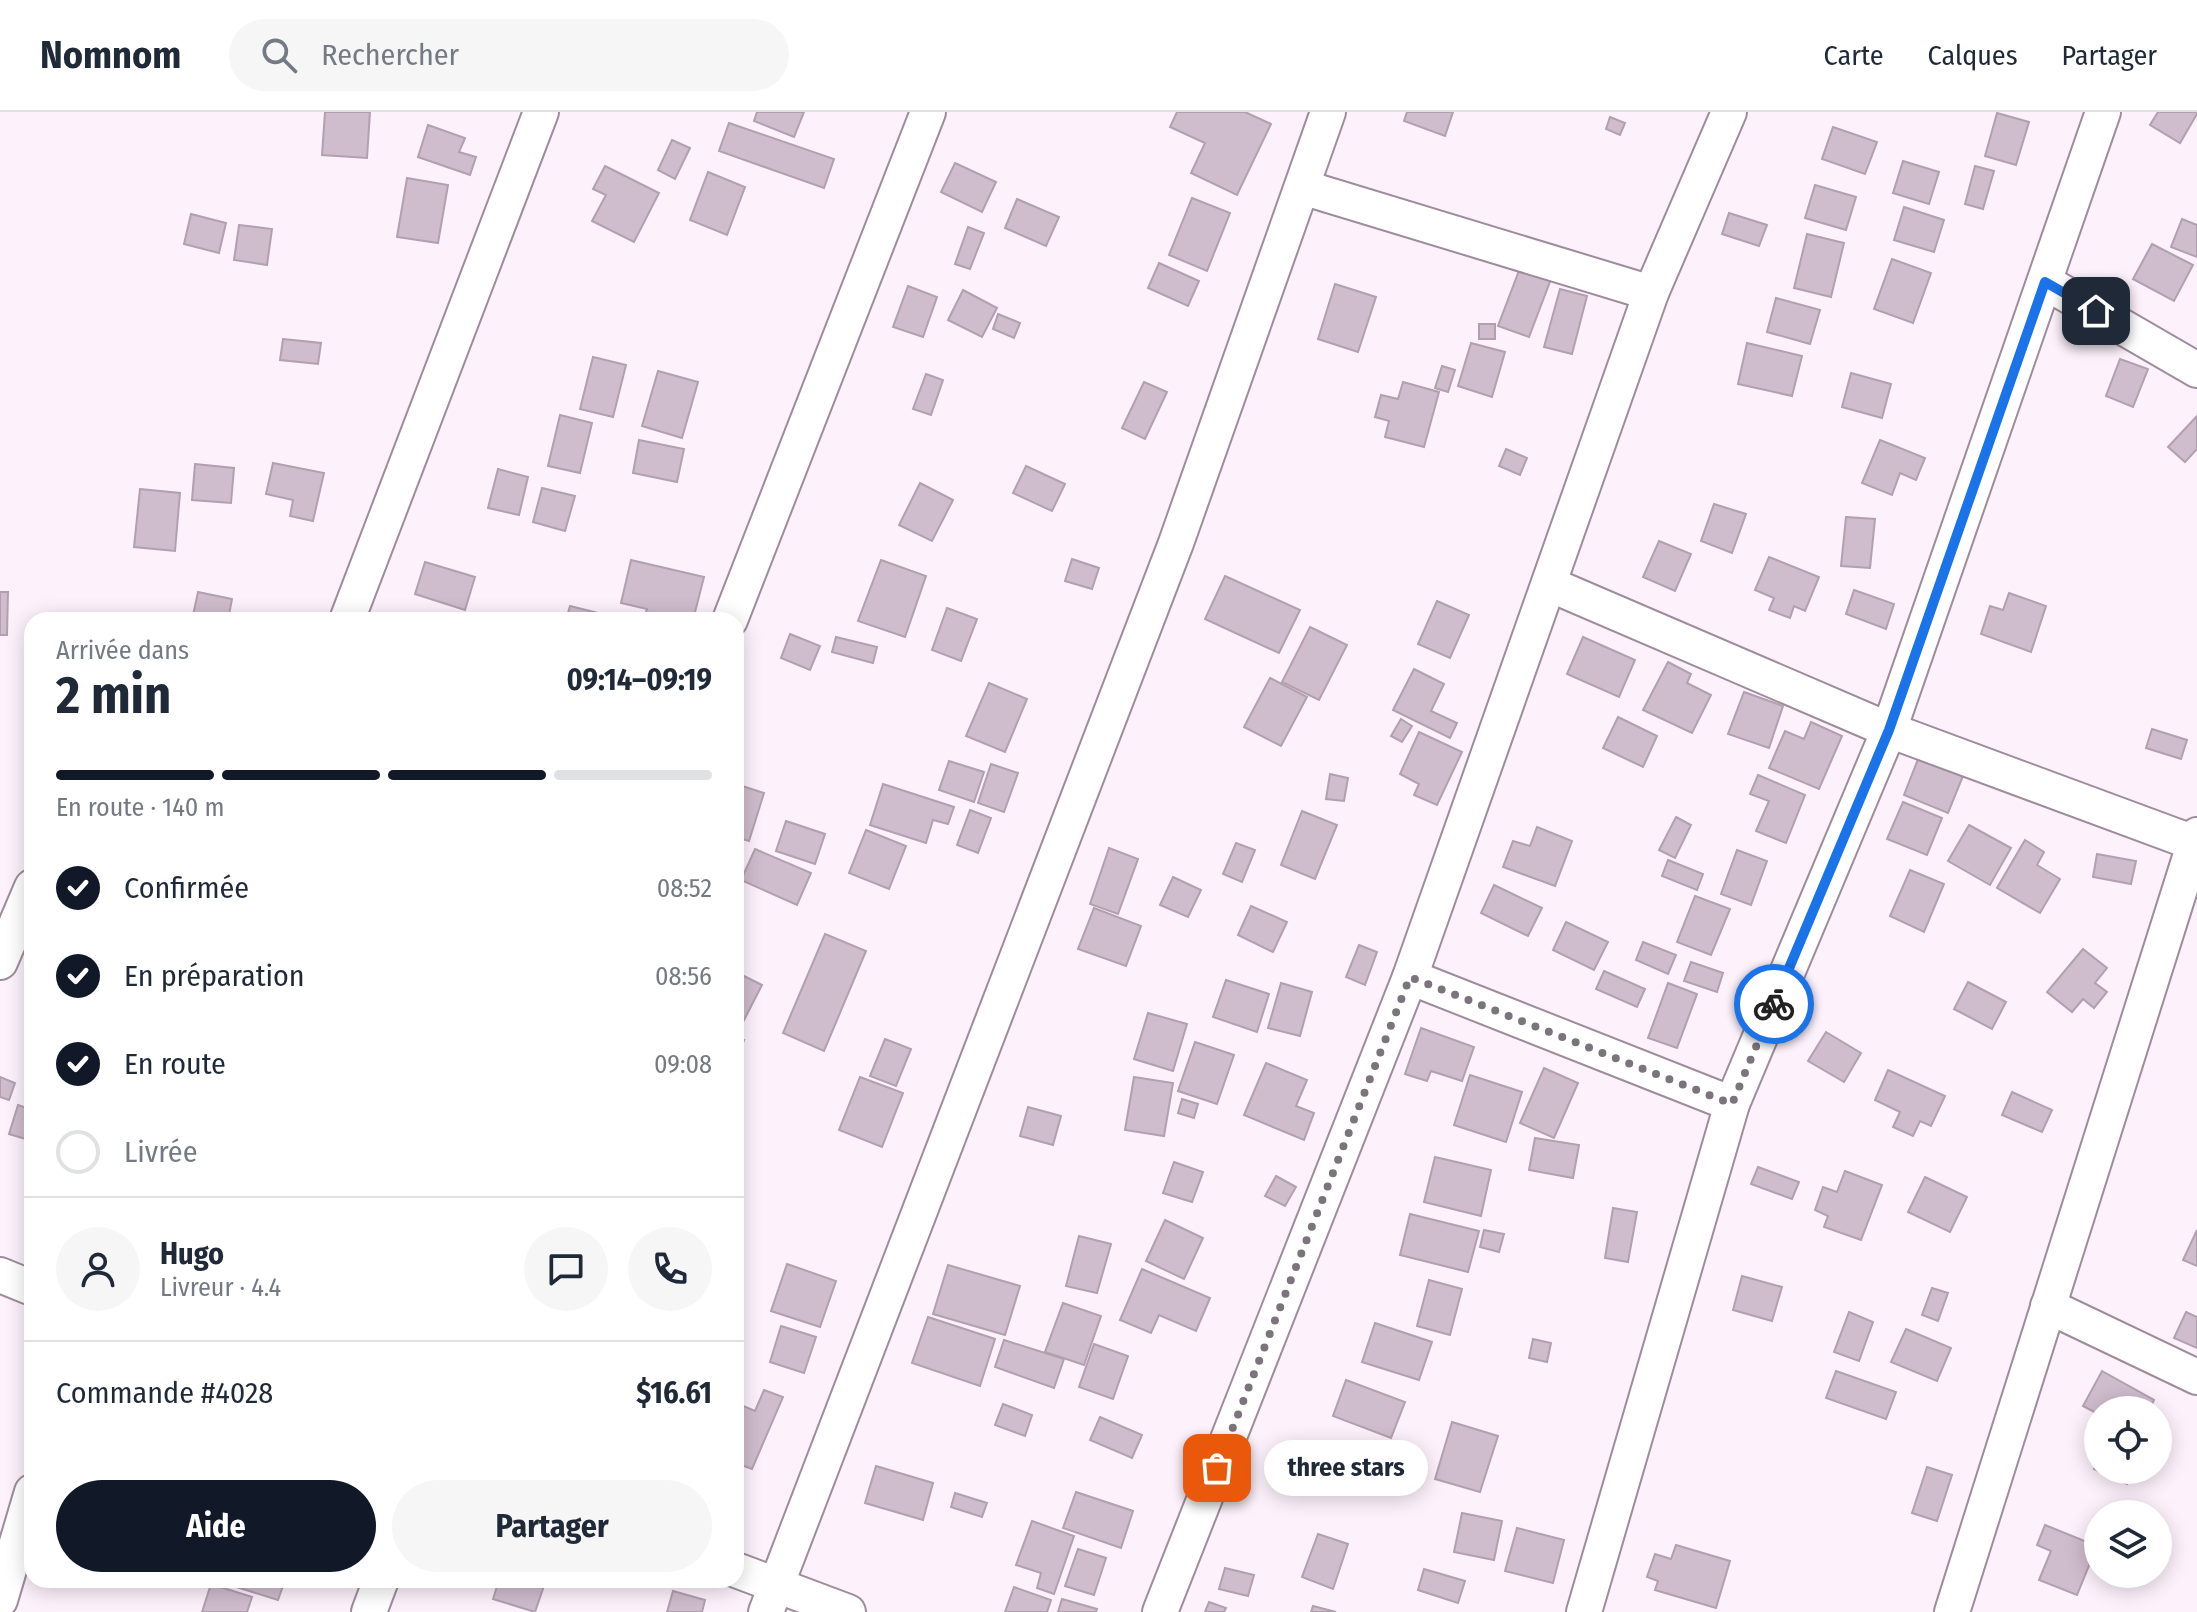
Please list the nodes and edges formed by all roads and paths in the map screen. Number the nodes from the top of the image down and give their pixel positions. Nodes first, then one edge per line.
1 (541, 112) edge
2 (928, 112) edge
3 (1328, 112) edge
4 (1729, 112) edge
5 (2103, 112) edge
6 (1302, 187) junction
7 (2045, 282) junction
8 (1651, 293) junction
9 (2197, 370) edge
10 (1549, 584) junction
11 (350, 612) edge
12 (733, 612) edge
13 (1889, 730) junction
14 (2196, 840) edge
15 (24, 906) edge
16 (0, 962) edge
17 (1410, 977) junction
18 (1732, 1104) junction
19 (0, 1275) edge
20 (24, 1285) edge
21 (2048, 1306) junction
22 (2197, 1377) edge
23 (24, 1519) edge
24 (744, 1577) edge
25 (378, 1588) edge
26 (771, 1599) edge
27 (0, 1600) edge
28 (369, 1612) edge
29 (848, 1612) edge
30 (1160, 1612) edge
31 (1584, 1612) edge
32 (1952, 1612) edge

1 - 11 street
2 - 12 street
3 - 6 street
4 - 8 street
5 - 7 street
6 - 8 street
6 - 26 street
7 - 9 street
7 - 13 street
8 - 10 street
10 - 13 street
10 - 17 street
13 - 14 street
13 - 18 street
14 - 21 street
15 - 16 street
17 - 18 street
17 - 30 street
18 - 31 street
19 - 20 street
21 - 22 street
21 - 32 street
23 - 27 street
24 - 26 street
25 - 28 street
26 - 29 street

